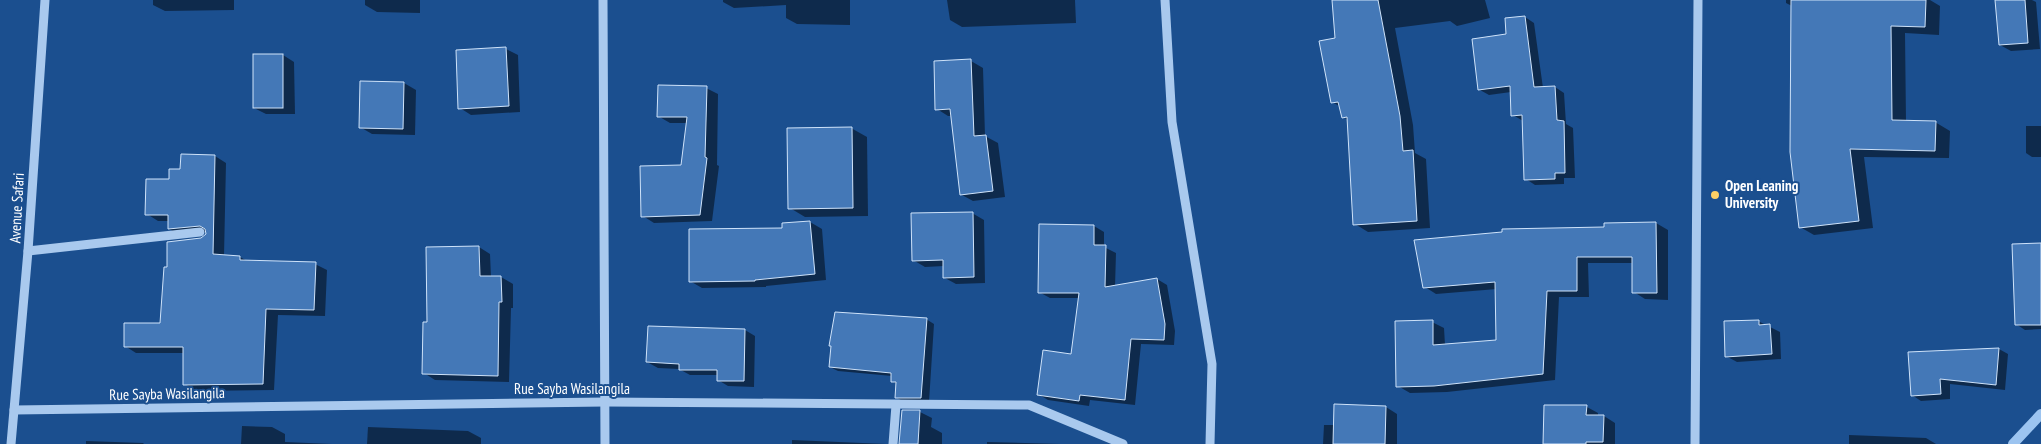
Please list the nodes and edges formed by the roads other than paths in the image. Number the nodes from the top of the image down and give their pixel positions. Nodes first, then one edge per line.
1 (45, 0) edge
2 (603, 0) edge
3 (1165, 0) edge
4 (1698, 0) edge
5 (200, 232) dead end
6 (28, 250) junction
7 (605, 402) junction
8 (896, 405) junction
9 (14, 410) junction
10 (10, 444) edge
11 (605, 444) edge
12 (893, 444) edge
13 (1123, 444) edge
14 (1210, 444) edge
15 (1695, 444) edge

1 - 6 street, Avenue Safari
2 - 7 street
3 - 14 street
4 - 15 street
5 - 6 street
6 - 9 street, Avenue Safari
7 - 8 street, Rue Sayba Wasilangila
7 - 9 street, Rue Sayba Wasilangila
7 - 11 street
8 - 12 street
8 - 13 street, Rue Sayba Wasilangila
9 - 10 street, Avenue Safari

